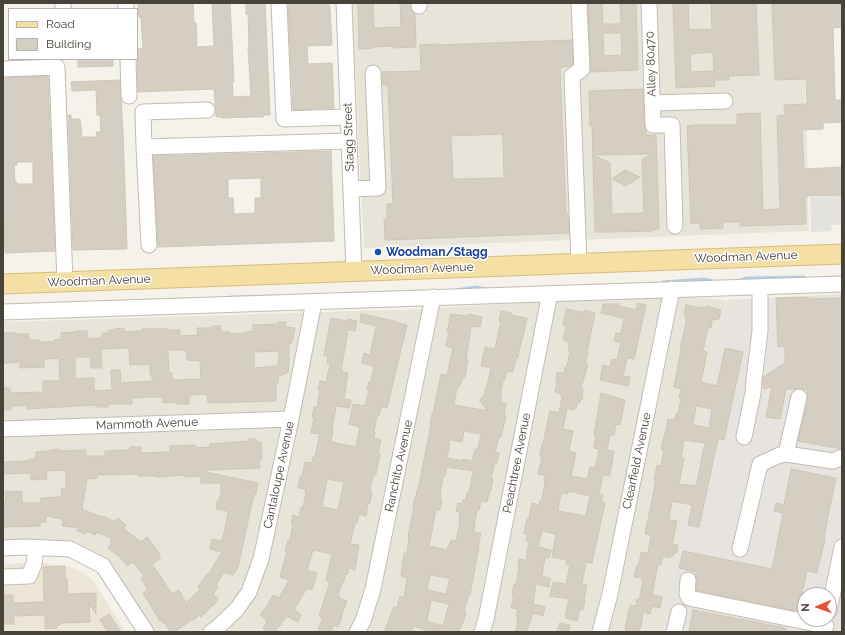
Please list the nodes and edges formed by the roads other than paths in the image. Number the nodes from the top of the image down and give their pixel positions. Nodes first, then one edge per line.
1 (279, 3) edge
2 (344, 3) edge
3 (579, 3) edge
4 (649, 3) edge
5 (64, 60) edge
6 (128, 60) edge
7 (3, 69) edge
8 (373, 73) dead end
9 (65, 87) dead end
10 (129, 96) dead end
11 (725, 101) dead end
12 (652, 103) junction
13 (207, 110) dead end
14 (348, 117) junction
15 (349, 141) junction
16 (144, 147) junction
17 (351, 189) junction
18 (675, 226) dead end
19 (149, 245) dead end
20 (842, 254) edge
21 (579, 264) junction
22 (354, 272) junction
23 (65, 283) junction
24 (3, 284) edge
25 (842, 284) edge
26 (760, 287) junction
27 (672, 289) junction
28 (551, 294) junction
29 (433, 297) junction
30 (314, 302) junction
31 (3, 312) edge
32 (799, 397) dead end
33 (291, 420) junction
34 (3, 429) edge
35 (744, 437) dead end
36 (786, 454) junction
37 (842, 458) edge
38 (842, 546) edge
39 (3, 548) edge
40 (36, 548) junction
41 (740, 549) dead end
42 (3, 577) edge
43 (688, 580) dead end
44 (834, 587) edge
45 (679, 612) dead end
46 (797, 620) edge
47 (146, 632) edge
48 (212, 632) edge
49 (358, 632) edge
50 (482, 632) edge
51 (600, 632) edge
52 (674, 632) edge

1 - 14 street
2 - 14 street, Stagg Street
3 - 21 street
4 - 12 street, Alley 80470
5 - 9 street
6 - 10 street
7 - 23 street
8 - 17 street
11 - 12 street
12 - 18 street, Alley 80470
13 - 16 street
14 - 15 street, Stagg Street
15 - 16 street
15 - 17 street, Stagg Street
16 - 19 street
17 - 22 street, Stagg Street
20 - 21 main road, Woodman Avenue
21 - 22 main road, Woodman Avenue
22 - 23 main road, Woodman Avenue
23 - 24 main road, Woodman Avenue
25 - 26 street
26 - 27 street
26 - 35 street
27 - 28 street
27 - 51 street, Clearfield Avenue
28 - 29 street
28 - 50 street, Peachtree Avenue
29 - 30 street
29 - 49 street, Ranchito Avenue
30 - 31 street
30 - 33 street, Cantaloupe Avenue
32 - 36 street
33 - 34 street, Mammoth Avenue
33 - 48 street, Cantaloupe Avenue
36 - 37 street
36 - 41 street
38 - 44 street
39 - 40 street
40 - 42 street
40 - 47 street
43 - 46 street
45 - 52 street

